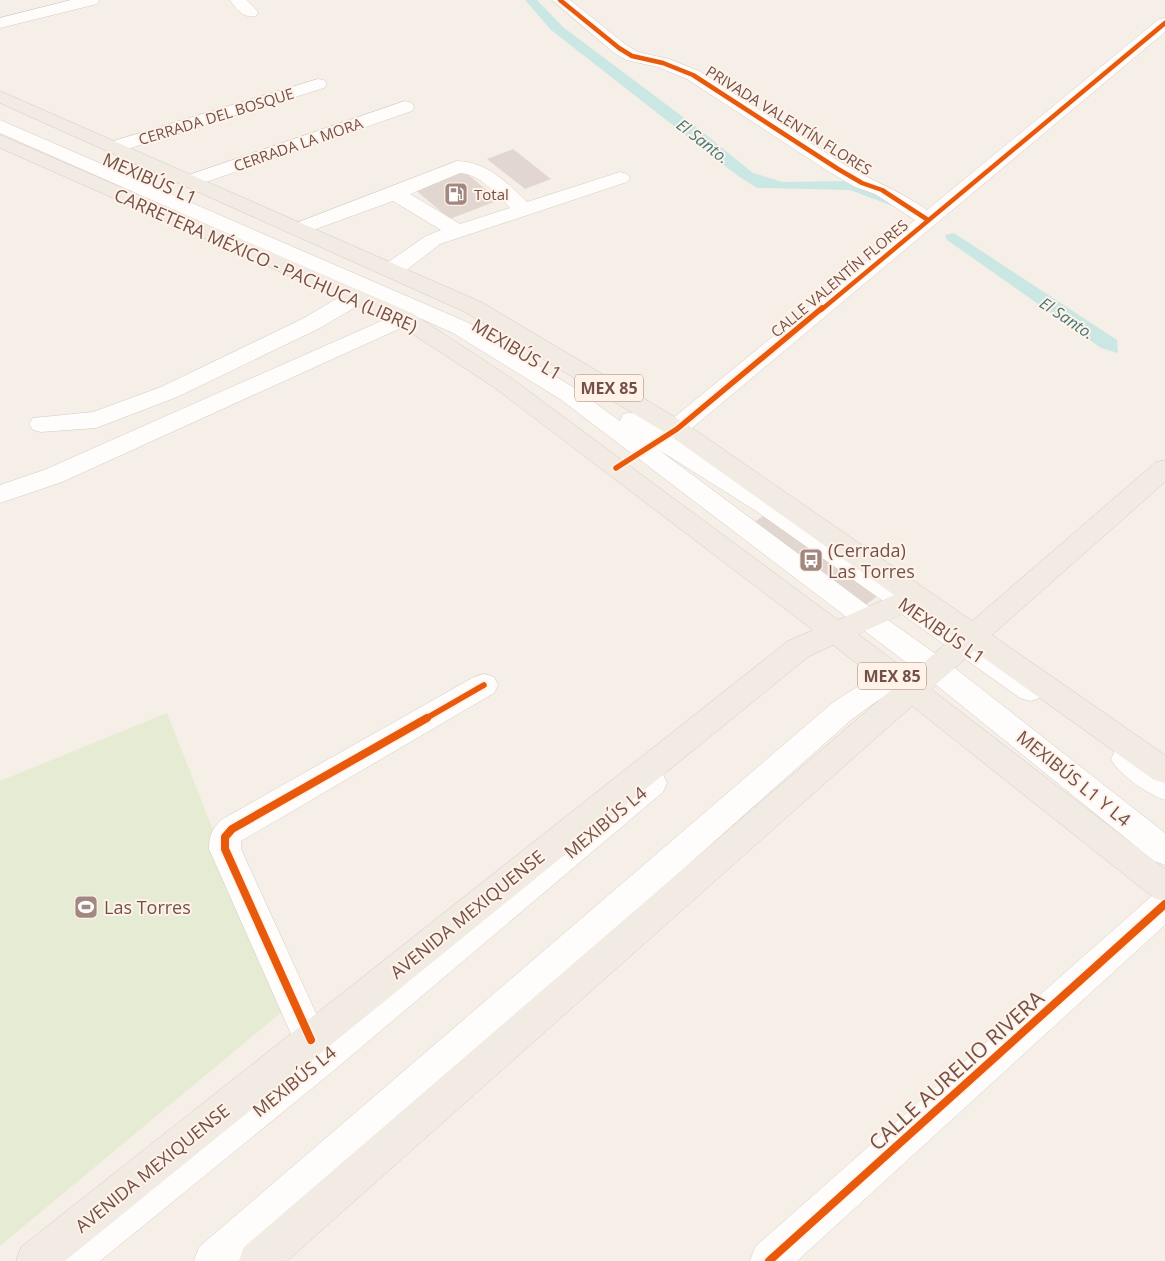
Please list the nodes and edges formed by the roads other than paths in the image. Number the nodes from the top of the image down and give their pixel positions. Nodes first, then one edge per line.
1 (91, 0) edge
2 (560, 0) edge
3 (0, 23) edge
4 (1165, 23) edge
5 (318, 84) dead end
6 (0, 96) edge
7 (405, 107) dead end
8 (0, 110) edge
9 (0, 126) edge
10 (0, 141) edge
11 (114, 147) junction
12 (620, 178) dead end
13 (190, 181) junction
14 (395, 192) junction
15 (524, 210) junction
16 (928, 220) junction
17 (298, 229) junction
18 (458, 232) junction
19 (392, 270) junction
20 (356, 297) junction
21 (404, 318) junction
22 (41, 424) dead end
23 (660, 440) junction
24 (616, 468) junction
25 (1164, 471) edge
26 (0, 494) edge
27 (910, 599) junction
28 (848, 630) junction
29 (937, 665) junction
30 (484, 685) dead end
31 (983, 706) joint
32 (1165, 771) edge
33 (1165, 787) edge
34 (1165, 851) edge
35 (1165, 888) edge
36 (1165, 904) edge
37 (311, 1040) junction
38 (35, 1261) edge
39 (70, 1261) edge
40 (213, 1261) edge
41 (258, 1261) edge
42 (769, 1261) edge

1 - 3 street
2 - 16 street, PRIVADA VALENTÍN FLORES
4 - 16 street, CALLE VALENTÍN FLORES
5 - 11 street, CERRADA DEL BOSQUE
6 - 11 main road, CARRETERA MÉXICO - PACHUCA (LIBRE) / MEX 85
7 - 13 street, CERRADA LA MORA
8 - 23 street, MEXIBÚS L1
9 - 23 street, MEXIBÚS L1
10 - 20 main road, CARRETERA MÉXICO - PACHUCA (LIBRE) / MEX 85
11 - 13 main road, CARRETERA MÉXICO - PACHUCA (LIBRE) / MEX 85
12 - 15 street
13 - 17 main road, CARRETERA MÉXICO - PACHUCA (LIBRE) / MEX 85
14 - 15 street
14 - 17 street
14 - 18 street
15 - 18 street
16 - 23 street, CALLE VALENTÍN FLORES
17 - 19 main road, CARRETERA MÉXICO - PACHUCA (LIBRE) / MEX 85
18 - 19 street
19 - 23 main road, CARRETERA MÉXICO - PACHUCA (LIBRE) / MEX 85
20 - 21 main road, CARRETERA MÉXICO - PACHUCA (LIBRE) / MEX 85
20 - 22 street
21 - 24 main road, CARRETERA MÉXICO - PACHUCA (LIBRE) / MEX 85
21 - 26 street
23 - 24 street, CALLE VALENTÍN FLORES
23 - 27 main road, CARRETERA MÉXICO - PACHUCA (LIBRE) / MEX 85
23 - 28 street, MEXIBÚS L1
24 - 28 main road, CARRETERA MÉXICO - PACHUCA (LIBRE) / MEX 85
25 - 29 main road
27 - 28 main road, AVENIDA MEXIQUENSE
27 - 29 main road, CARRETERA MÉXICO - PACHUCA (LIBRE) / MEX 85
28 - 29 main road, CARRETERA MÉXICO - PACHUCA (LIBRE) / MEX 85
28 - 29 street, MEXIBÚS L4
28 - 37 main road, AVENIDA MEXIQUENSE
28 - 39 street, MEXIBÚS L4
29 - 31 street, MEXIBÚS L4
29 - 32 main road, CARRETERA MÉXICO - PACHUCA (LIBRE) / MEX 85
29 - 33 street, MEXIBÚS L4
29 - 35 main road, CARRETERA MÉXICO - PACHUCA (LIBRE) / MEX 85
29 - 40 street
29 - 41 main road
30 - 37 street
31 - 34 street, MEXIBÚS L1 Y L4
36 - 42 street, CALLE AURELIO RIVERA
37 - 38 main road, AVENIDA MEXIQUENSE

